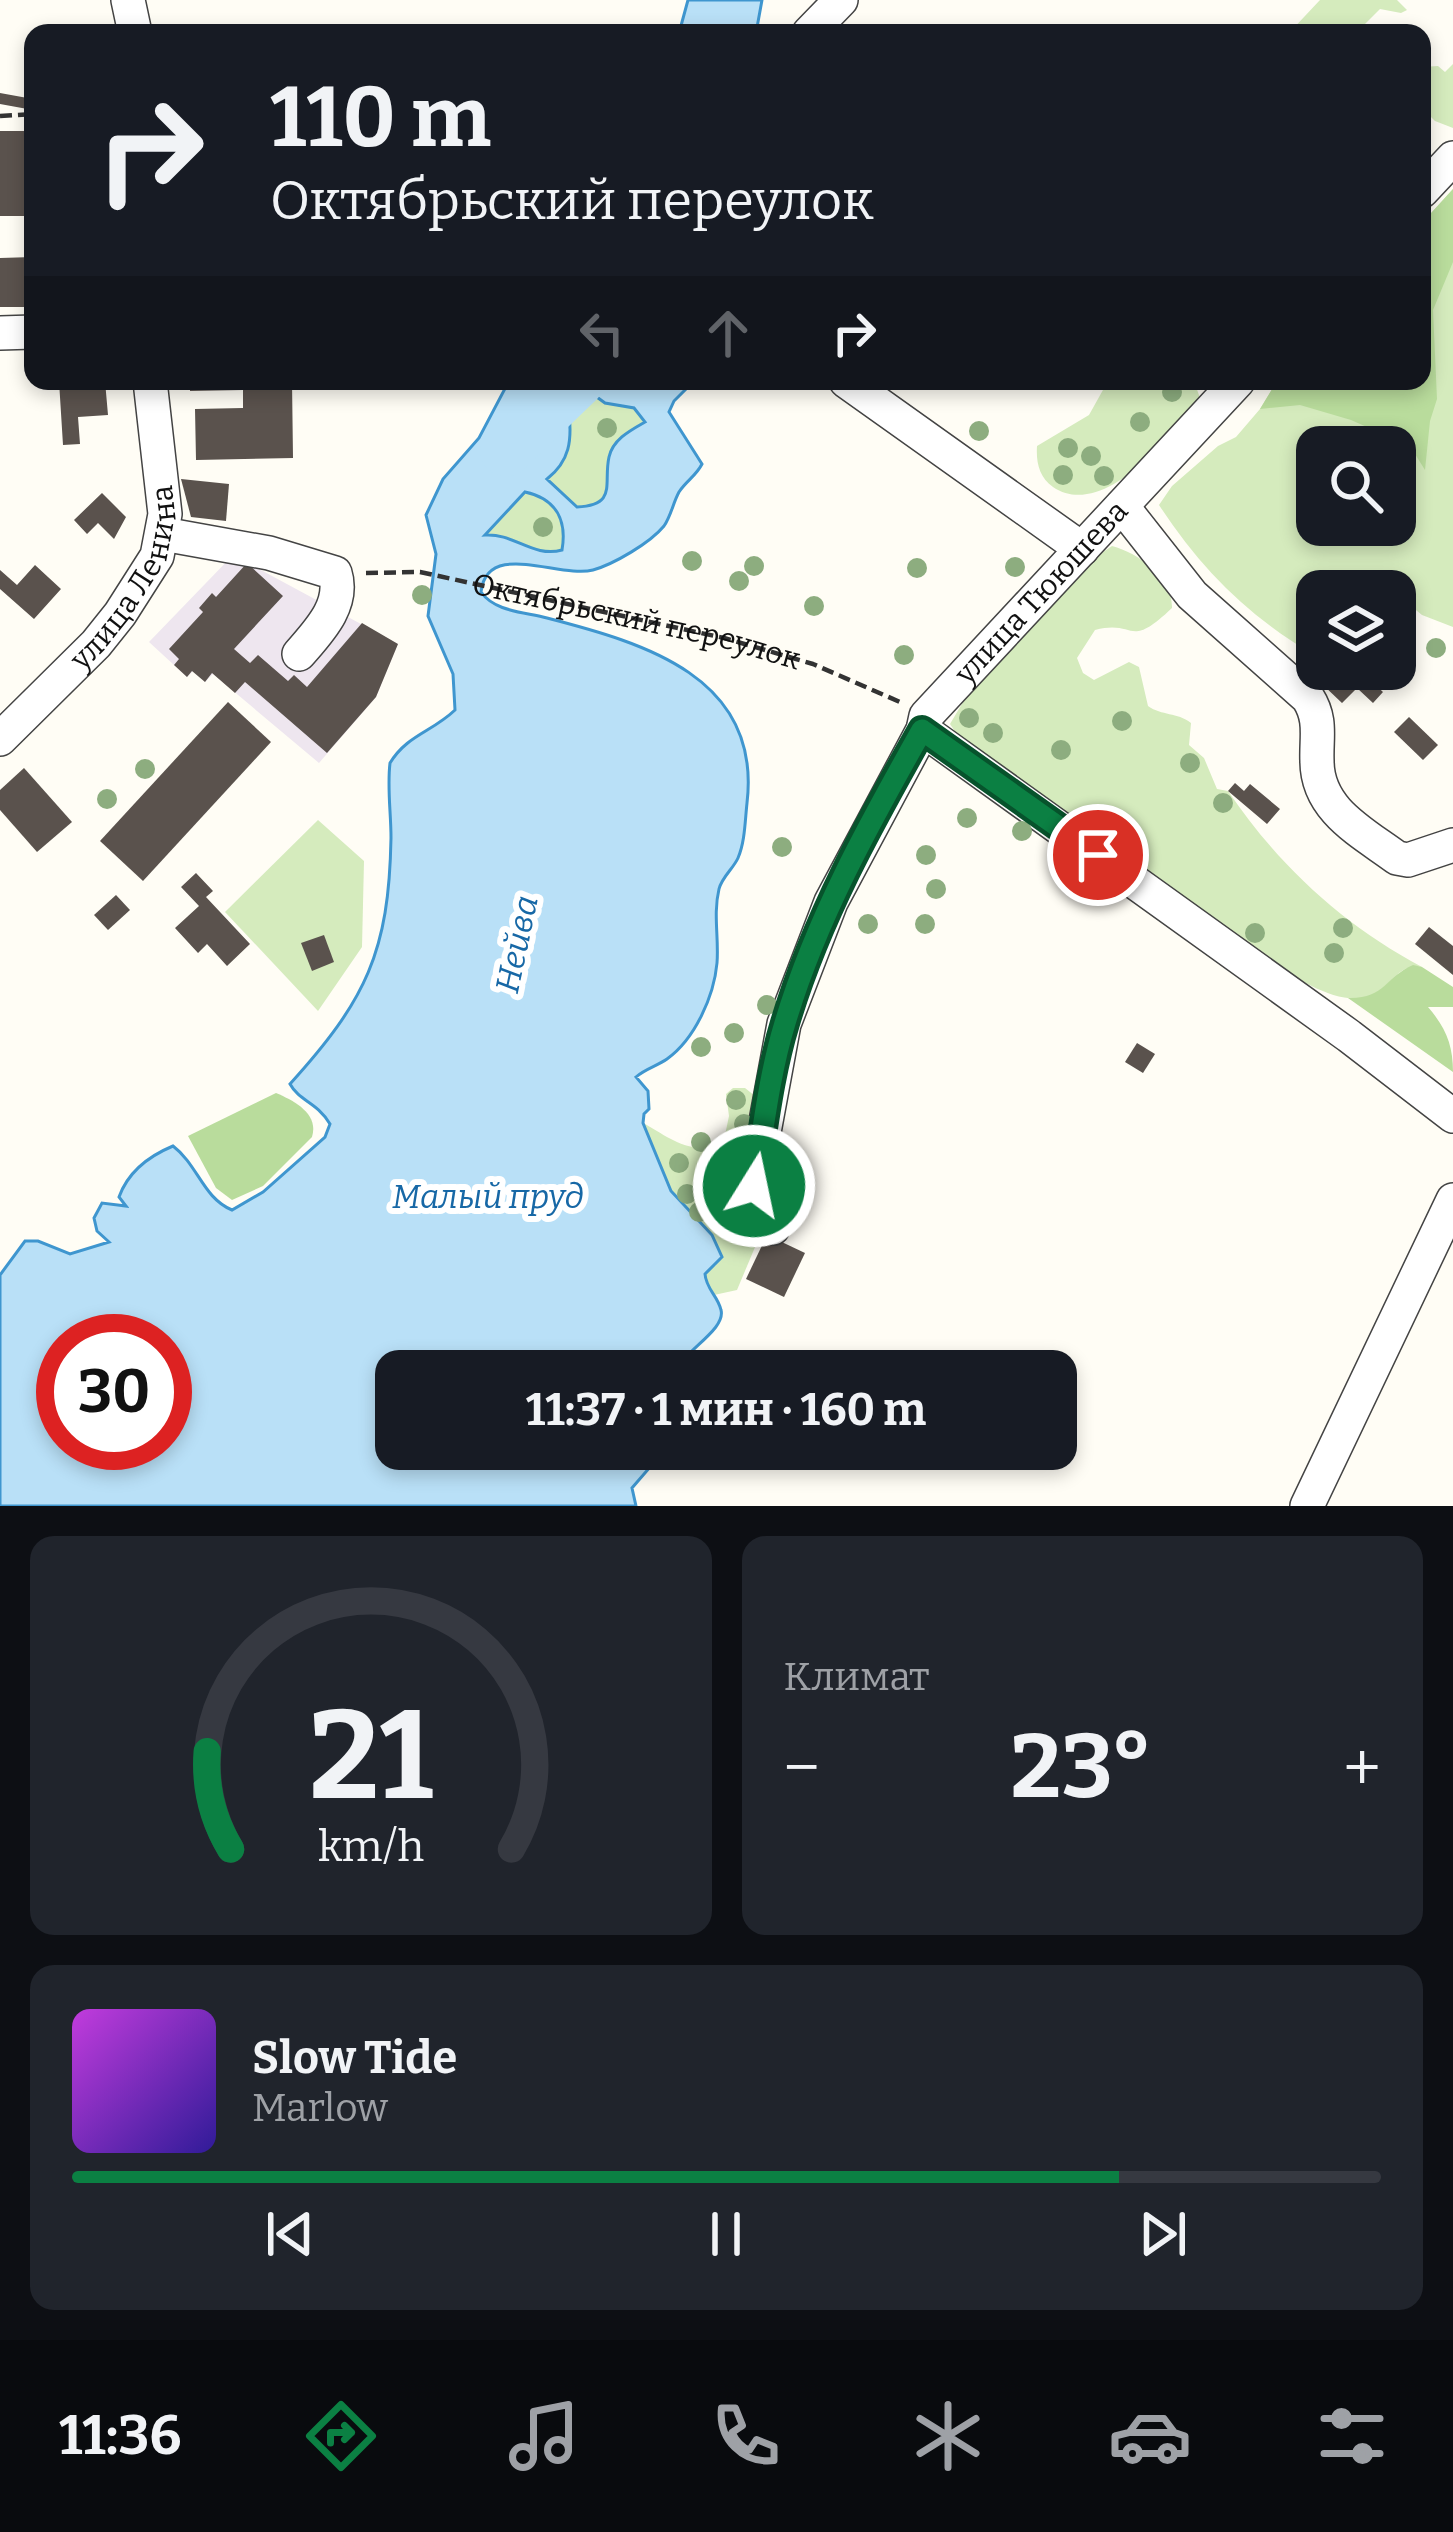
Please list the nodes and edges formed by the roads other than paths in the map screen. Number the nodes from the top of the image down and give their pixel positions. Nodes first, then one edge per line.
1 (841, 0) edge
2 (818, 24) edge
3 (1453, 158) edge
4 (1431, 181) edge
5 (151, 390) edge
6 (859, 390) edge
7 (1230, 390) edge
8 (1122, 506) junction
9 (163, 534) junction
10 (1082, 549) junction
11 (299, 654) dead end
12 (924, 723) junction
13 (0, 739) edge
14 (1453, 845) edge
15 (1453, 1116) edge
16 (1453, 1200) edge
17 (773, 1228) dead end
18 (1307, 1506) edge

1 - 2 street
3 - 4 street
5 - 9 street, улица Ленина
6 - 10 street
7 - 8 street, улица Тююшева
8 - 10 street, улица Тююшева
8 - 14 street
9 - 11 street
9 - 13 street, улица Ленина
10 - 12 street, улица Тююшева
12 - 15 street
12 - 17 street, улица Тююшева
16 - 18 street

